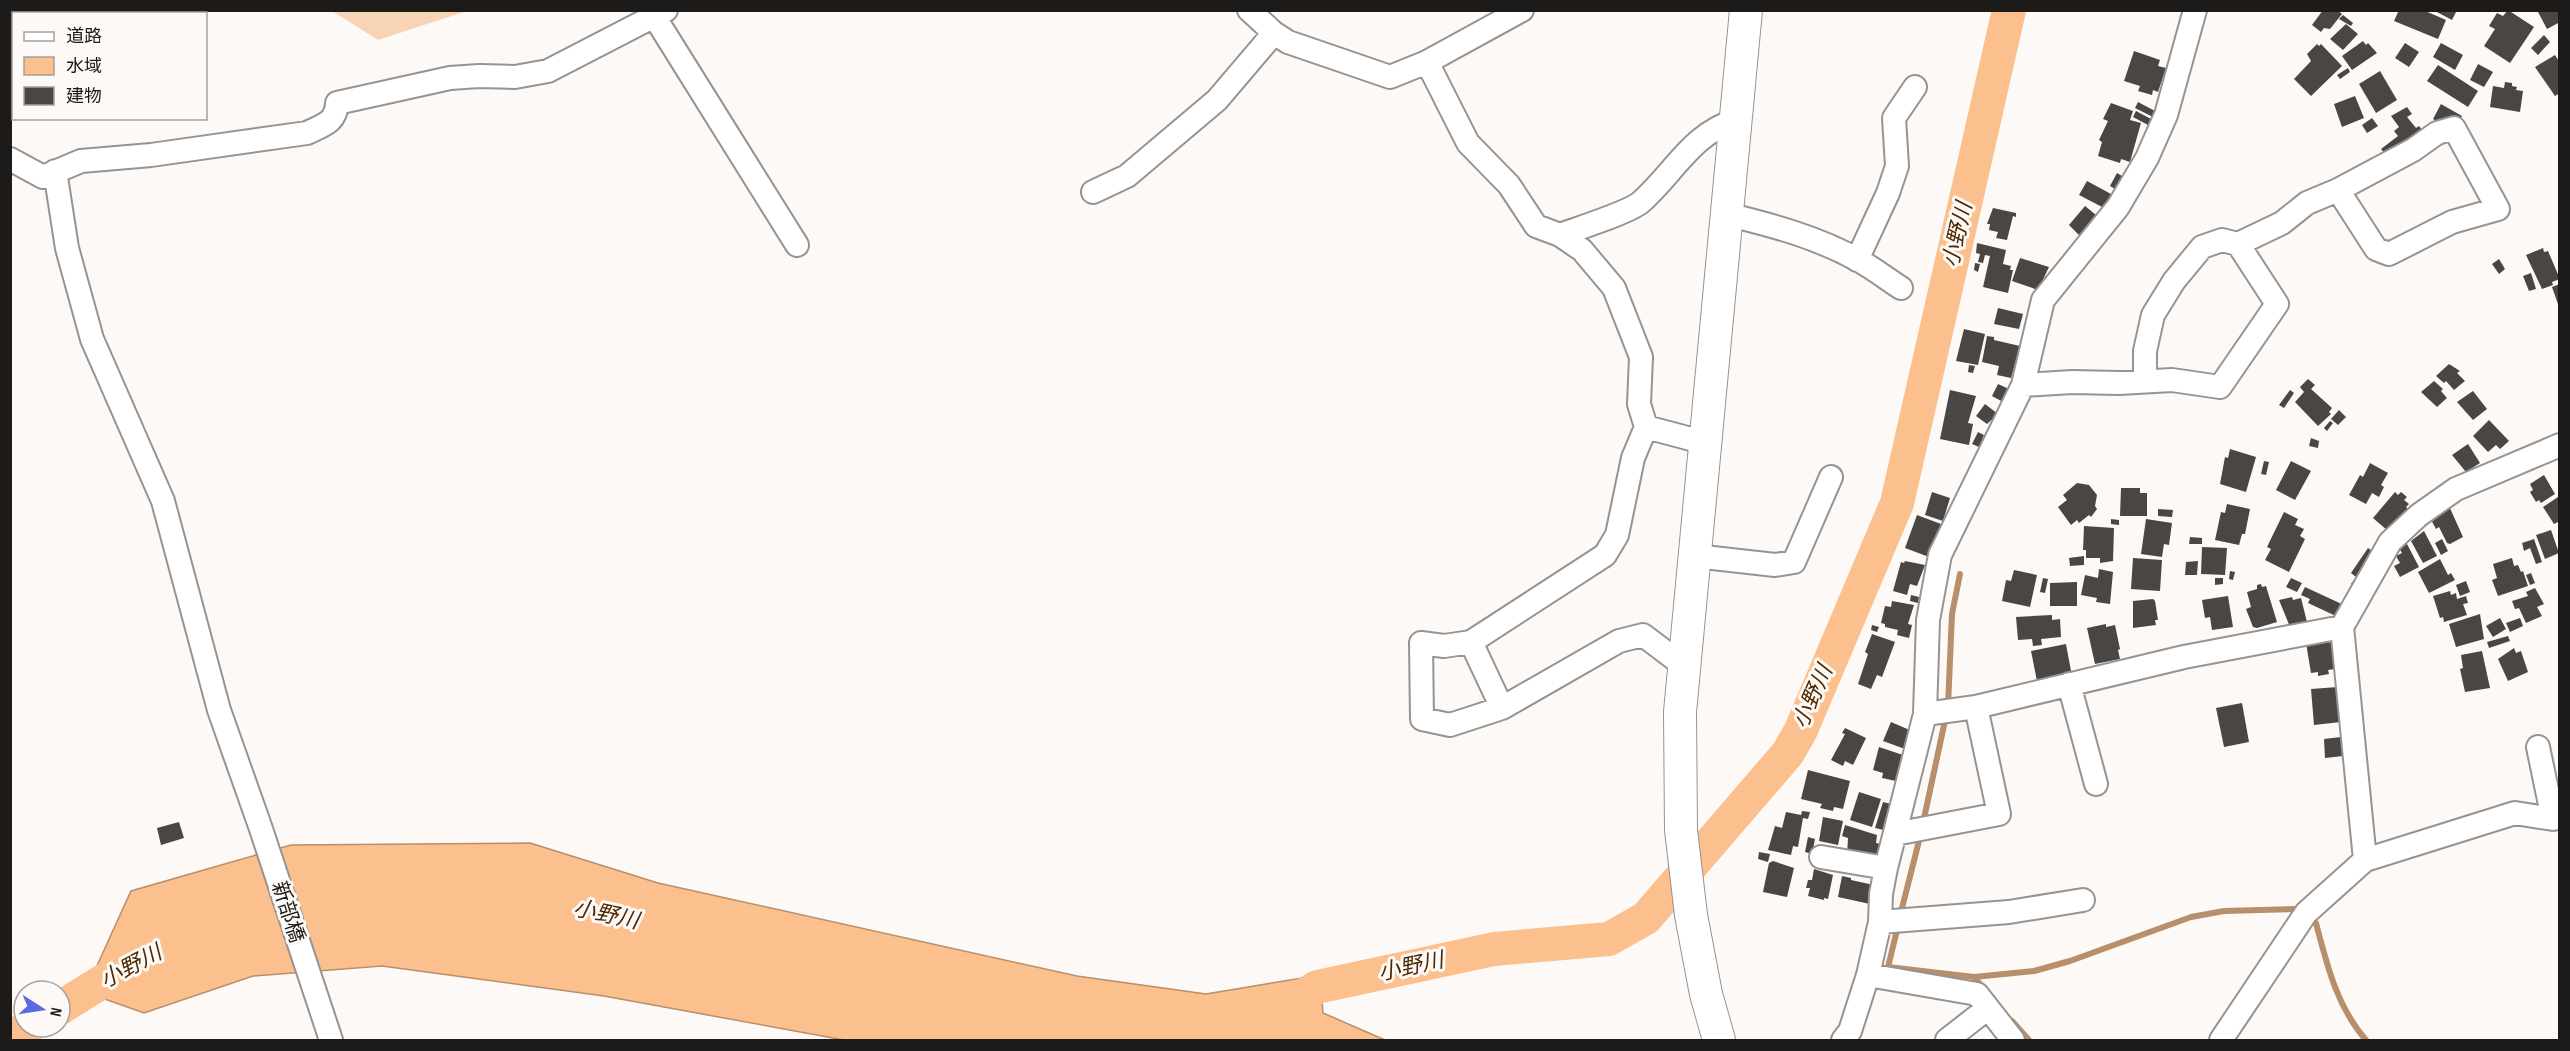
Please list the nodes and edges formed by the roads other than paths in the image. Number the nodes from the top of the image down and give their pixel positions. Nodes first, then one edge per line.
1 (1249, 10) edge
2 (1522, 10) edge
3 (1746, 10) edge
4 (2195, 10) edge
5 (660, 13) edge
6 (1274, 33) junction
7 (1427, 62) junction
8 (1915, 87) dead end
9 (1737, 120) junction
10 (10, 159) edge
11 (55, 171) junction
12 (2338, 190) junction
13 (1093, 192) dead end
14 (1726, 214) junction
15 (1560, 235) junction
16 (2238, 244) junction
17 (797, 245) dead end
18 (1857, 260) junction
19 (1901, 288) dead end
20 (2145, 381) junction
21 (2023, 385) junction
22 (1646, 427) junction
23 (1706, 443) junction
24 (2559, 445) edge
25 (1831, 477) dead end
26 (1695, 556) junction
27 (2342, 627) junction
28 (1471, 642) junction
29 (1684, 666) junction
30 (2069, 684) junction
31 (1976, 707) junction
32 (1502, 708) junction
33 (1940, 712) junction
34 (2538, 747) dead end
35 (2096, 784) dead end
36 (1895, 834) junction
37 (1821, 857) dead end
38 (2365, 860) junction
39 (1886, 868) junction
40 (2083, 900) dead end
41 (1880, 922) junction
42 (1868, 975) junction
43 (1988, 1008) junction
44 (1850, 1037) edge
45 (331, 1041) edge
46 (1719, 1041) edge
47 (1947, 1041) edge
48 (2013, 1041) edge
49 (2221, 1041) edge

1 - 6 street
2 - 7 street
3 - 9 street
4 - 21 street
5 - 11 street
5 - 17 street
6 - 7 street
6 - 13 street
7 - 15 street
8 - 18 street
9 - 14 street
9 - 15 street
10 - 11 street
11 - 45 street, 新部橋
12 - 12 street
12 - 16 street
14 - 18 street
14 - 23 street
15 - 22 street
16 - 20 street
16 - 20 street
18 - 19 street
20 - 21 street
21 - 33 street
22 - 23 street
22 - 28 street
23 - 26 street
24 - 27 street
25 - 26 street
26 - 29 street
27 - 30 street
27 - 38 street
28 - 32 street
28 - 32 street
29 - 32 street
29 - 46 street
30 - 31 street
30 - 35 street
31 - 33 street
31 - 36 street
33 - 36 street
34 - 38 street
36 - 39 street
37 - 39 street
38 - 49 street
39 - 41 street
40 - 41 street
41 - 42 street
42 - 43 street
42 - 44 street
43 - 47 street
43 - 48 street

